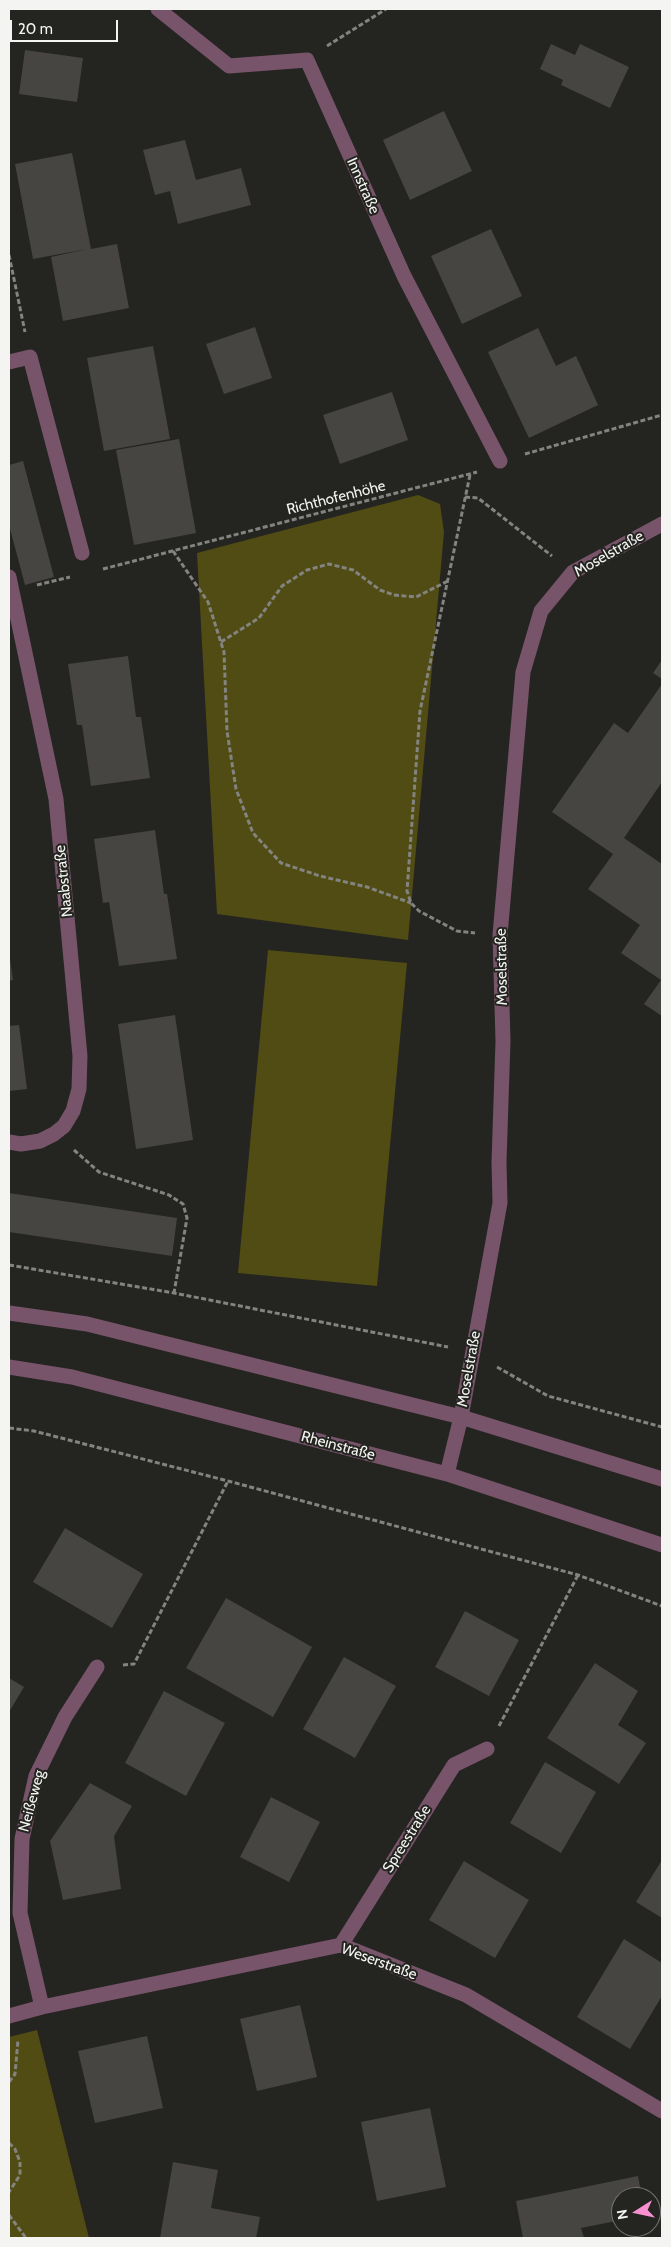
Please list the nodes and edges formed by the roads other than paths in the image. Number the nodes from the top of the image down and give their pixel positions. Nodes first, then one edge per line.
1 (158, 9) edge
2 (9, 362) edge
3 (500, 461) road end
4 (662, 524) edge
5 (82, 553) dead end
6 (11, 584) edge
7 (9, 1142) edge
8 (9, 1313) edge
9 (9, 1366) edge
10 (461, 1417) junction
11 (447, 1474) junction
12 (662, 1478) edge
13 (662, 1545) edge
14 (97, 1667) road end
15 (487, 1749) road end
16 (341, 1945) junction
17 (42, 2007) junction
18 (13, 2015) edge
19 (662, 2111) edge

1 - 3 street, Innstraße
2 - 5 street
4 - 10 street, Moselstraße
6 - 7 street, Naabstraße
8 - 10 street
9 - 11 street, Rheinstraße
10 - 11 street, Moselstraße
10 - 12 street
11 - 13 street, Rheinstraße
14 - 17 street, Neißeweg
15 - 16 street, Spreestraße
16 - 17 street, Weserstraße
16 - 19 street, Weserstraße
17 - 18 street, Weserstraße

